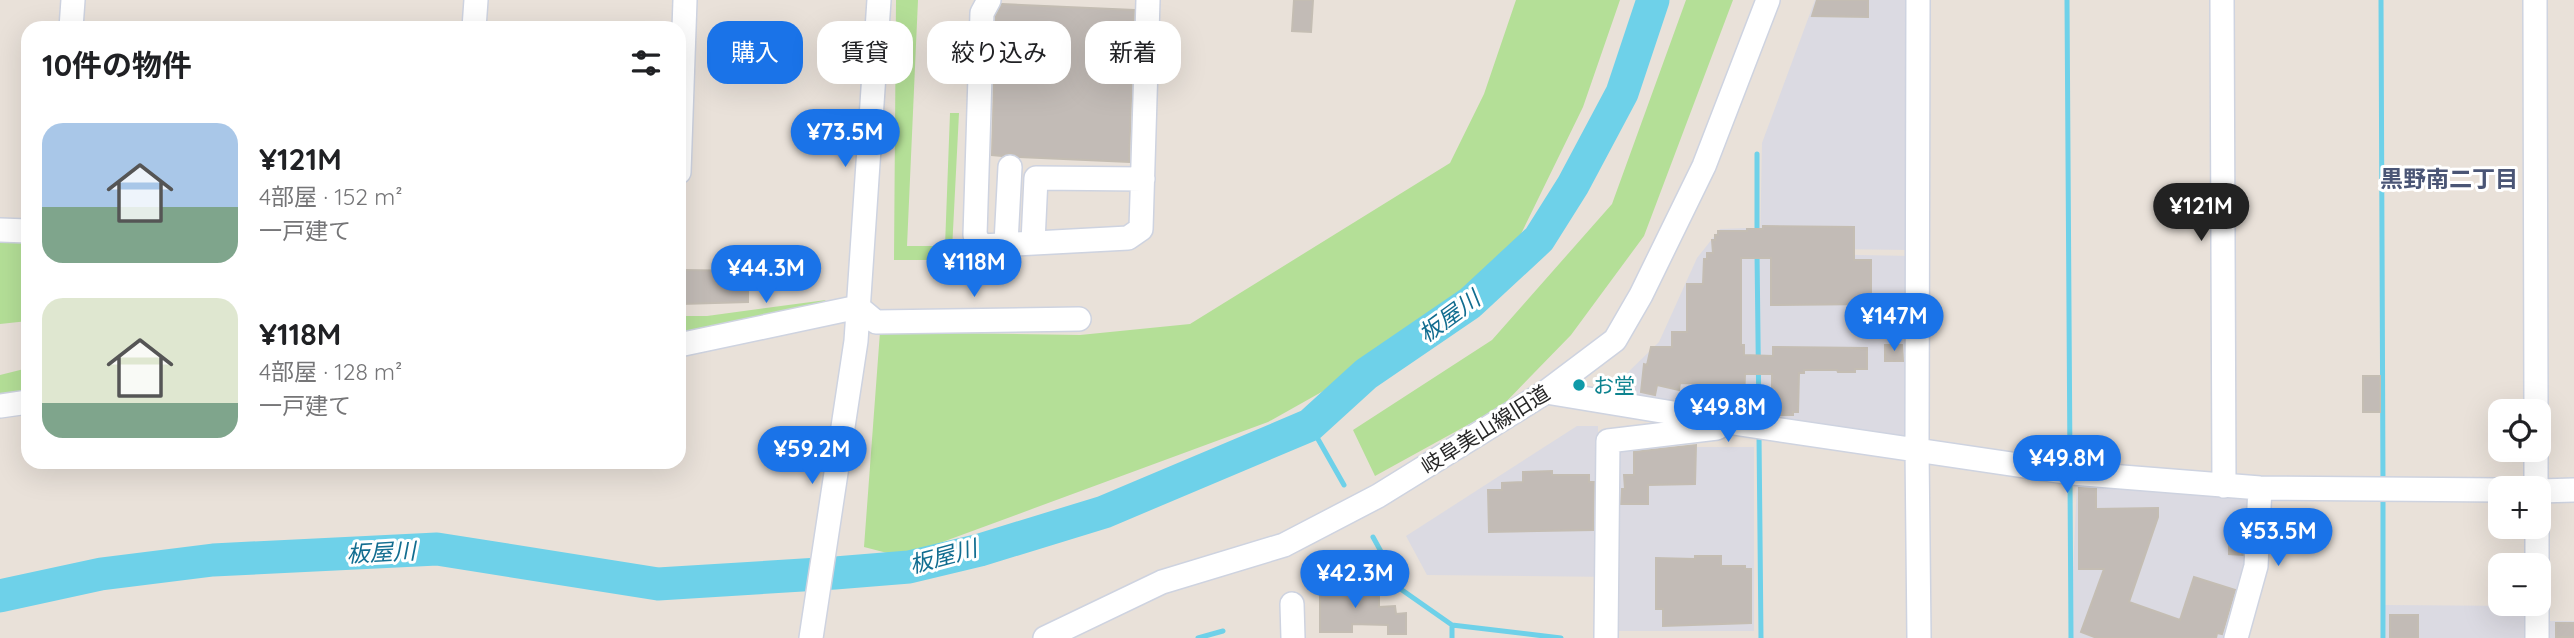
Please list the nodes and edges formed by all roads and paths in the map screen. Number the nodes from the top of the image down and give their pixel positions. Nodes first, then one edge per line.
1 (73, 0) edge
2 (476, 0) edge
3 (685, 0) edge
4 (879, 0) edge
5 (989, 0) edge
6 (1148, 0) edge
7 (1768, 0) edge
8 (1918, 0) edge
9 (2222, 0) edge
10 (2535, 0) edge
11 (72, 21) edge
12 (474, 21) edge
13 (684, 21) edge
14 (1010, 167) dead end
15 (1143, 179) junction
16 (0, 230) edge
17 (21, 231) edge
18 (1033, 242) junction
19 (1006, 243) junction
20 (858, 307) junction
21 (1079, 318) dead end
22 (686, 344) edge
23 (1546, 392) junction
24 (2536, 399) edge
25 (21, 403) edge
26 (0, 406) edge
27 (1740, 424) junction
28 (1917, 449) junction
29 (2224, 486) junction
30 (2260, 488) junction
31 (2551, 489) edge
32 (2488, 490) edge
33 (2574, 490) edge
34 (1292, 604) dead end
35 (2537, 616) edge
36 (1606, 637) edge
37 (811, 638) edge
38 (1045, 638) edge
39 (1293, 638) edge
40 (1919, 638) edge
41 (2236, 638) edge
42 (2538, 638) edge

1 - 11 street
2 - 12 street
3 - 13 street
4 - 20 street
5 - 19 street
6 - 15 street
7 - 23 street, 岐阜美山線旧道
8 - 28 street
9 - 29 street
10 - 24 street
14 - 19 street
15 - 18 street
15 - 18 street
16 - 17 street
18 - 19 street
20 - 21 street
20 - 22 street
20 - 37 street
23 - 27 street
23 - 38 street, 岐阜美山線旧道
25 - 26 street
27 - 28 street
27 - 36 street
28 - 29 street
28 - 40 street
29 - 30 street
30 - 32 street
30 - 41 street
31 - 33 street
34 - 39 street
35 - 42 street

